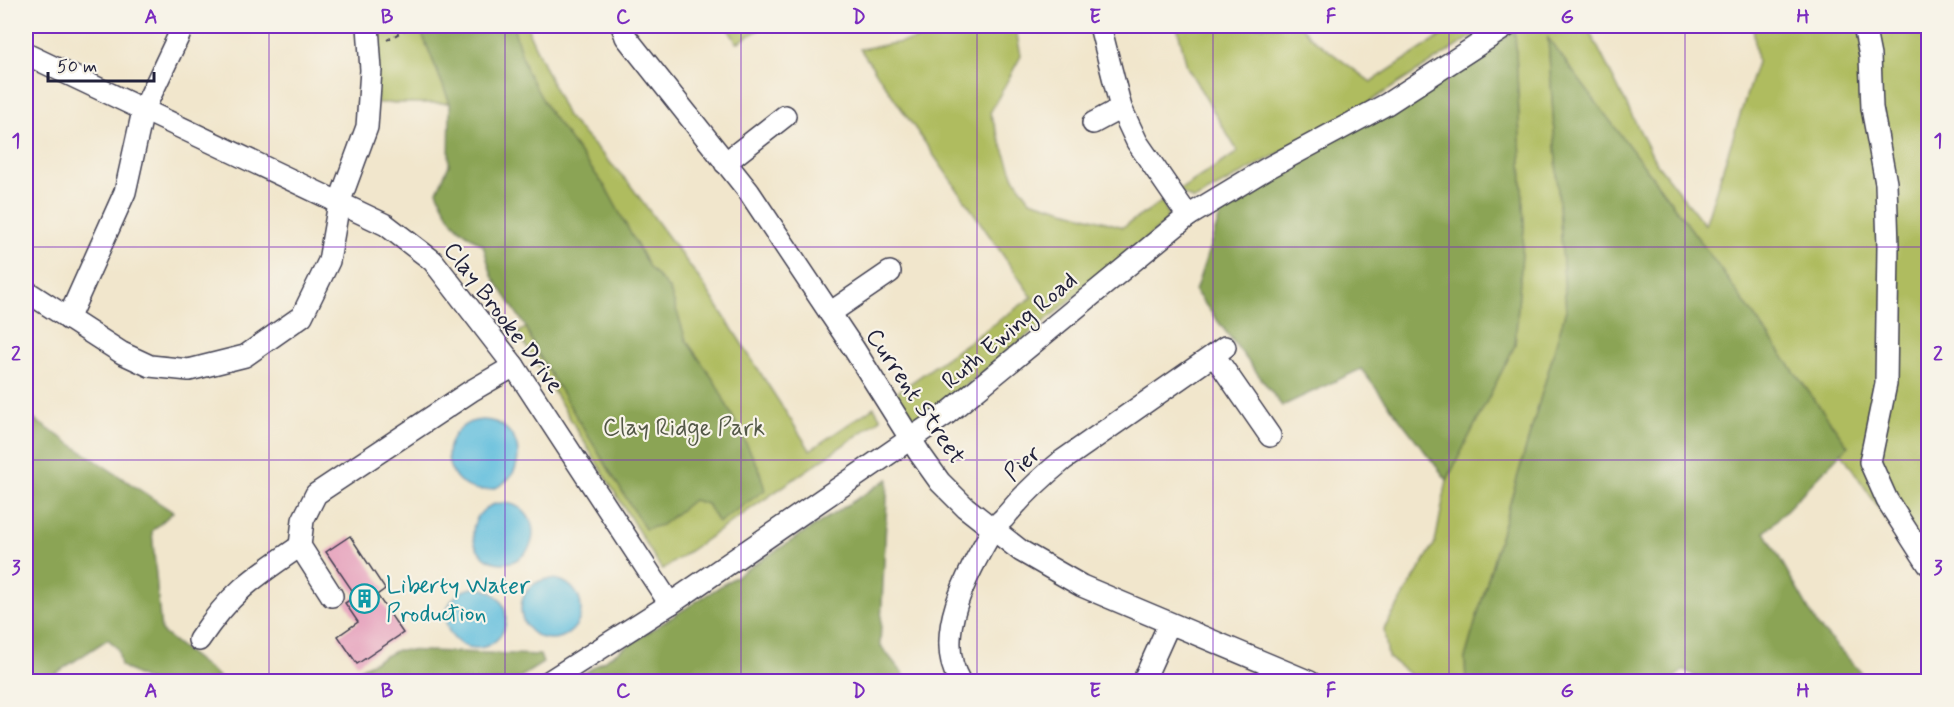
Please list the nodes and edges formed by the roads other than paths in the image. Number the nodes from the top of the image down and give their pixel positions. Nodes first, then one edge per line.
1 (622, 26) edge
2 (1100, 26) edge
3 (1506, 26) edge
4 (1864, 26) edge
5 (180, 33) dead end
6 (375, 33) edge
7 (26, 54) edge
8 (1121, 108) junction
9 (143, 111) junction
10 (785, 116) dead end
11 (1093, 123) dead end
12 (725, 163) junction
13 (339, 203) junction
14 (1188, 216) junction
15 (890, 272) dead end
16 (26, 291) edge
17 (830, 313) junction
18 (68, 319) junction
19 (514, 366) junction
20 (1270, 436) dead end
21 (911, 440) junction
22 (992, 530) junction
23 (300, 546) junction
24 (1929, 564) edge
25 (332, 596) dead end
26 (670, 604) junction
27 (1169, 624) junction
28 (199, 640) dead end
29 (548, 681) edge
30 (960, 681) edge
31 (1143, 681) edge
32 (1310, 681) edge

1 - 12 street, Current Street
2 - 8 street
3 - 14 street, Ruth Ewing Road
4 - 24 street
5 - 9 street
6 - 13 street
7 - 9 street, Clay Brooke Drive
8 - 11 street
8 - 14 street
9 - 13 street, Clay Brooke Drive
9 - 18 street
10 - 12 street
12 - 17 street, Current Street
13 - 18 street
13 - 19 street, Clay Brooke Drive
14 - 21 street, Ruth Ewing Road
15 - 17 street
16 - 18 street
17 - 21 street, Current Street
19 - 23 street
19 - 26 street, Clay Brooke Drive
20 - 22 street, Pier
21 - 22 street, Current Street
21 - 26 street, Ruth Ewing Road
22 - 27 street, Current Street
22 - 30 street, Pier
23 - 25 street
23 - 28 street
26 - 29 street, Ruth Ewing Road
27 - 31 street
27 - 32 street, Current Street

